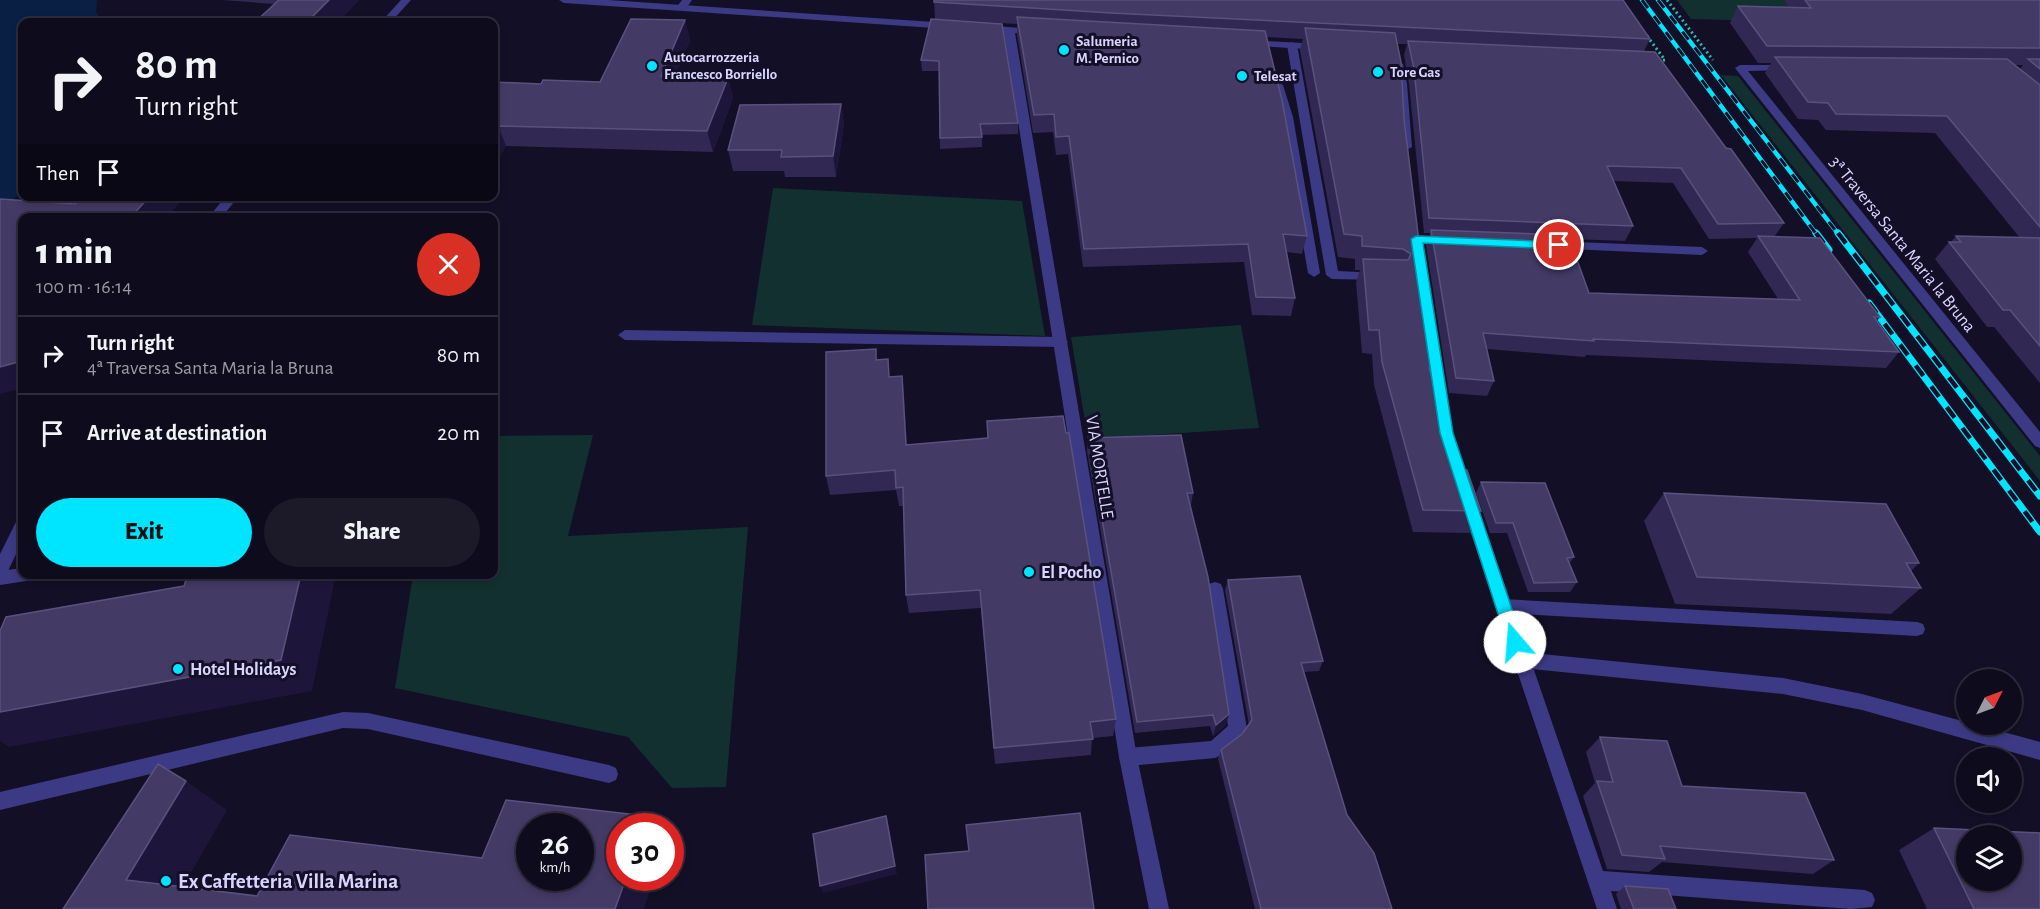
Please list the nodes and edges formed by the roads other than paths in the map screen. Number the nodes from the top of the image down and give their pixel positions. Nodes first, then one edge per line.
1 (406, 0) edge
2 (564, 0) edge
3 (684, 4) edge
4 (390, 18) edge
5 (962, 27) edge
6 (974, 28) edge
7 (1009, 30) junction
8 (1046, 32) edge
9 (1234, 42) edge
10 (1268, 44) junction
11 (1292, 45) junction
12 (1334, 48) edge
13 (1396, 52) edge
14 (1271, 57) edge
15 (1800, 68) edge
16 (1276, 77) edge
17 (1408, 165) edge
18 (229, 201) edge
19 (218, 213) edge
20 (1414, 220) edge
21 (1464, 241) edge
22 (1535, 244) edge
23 (1702, 251) dead end
24 (1314, 273) dead end
25 (1395, 278) edge
26 (625, 335) dead end
27 (1061, 342) junction
28 (1431, 342) edge
29 (1449, 442) edge
30 (2040, 442) edge
31 (1465, 491) edge
32 (18, 536) edge
33 (0, 570) edge
34 (18, 576) edge
35 (0, 578) edge
36 (1215, 589) dead end
37 (1503, 606) junction
38 (1917, 629) dead end
39 (1521, 660) junction
40 (2040, 751) edge
41 (1128, 757) junction
42 (609, 774) dead end
43 (0, 801) edge
44 (1597, 880) junction
45 (1865, 900) dead end
46 (1159, 909) edge
47 (1607, 909) edge

1 - 4 street
2 - 3 street
3 - 5 street
6 - 7 street
7 - 8 street
7 - 27 street, VIA MORTELLE
9 - 10 street
10 - 11 street
10 - 14 street
11 - 12 street
11 - 25 street
13 - 17 street
15 - 30 street, 3ª Traversa Santa Maria la Bruna
16 - 24 street
18 - 19 street
20 - 21 street
22 - 23 street
26 - 27 street
27 - 41 street, VIA MORTELLE
28 - 29 street
31 - 37 street
32 - 33 street
34 - 35 street
36 - 41 street
37 - 38 street
37 - 39 street
39 - 40 street
39 - 44 street
41 - 46 street, VIA MORTELLE
42 - 43 street
44 - 45 street
44 - 47 street

